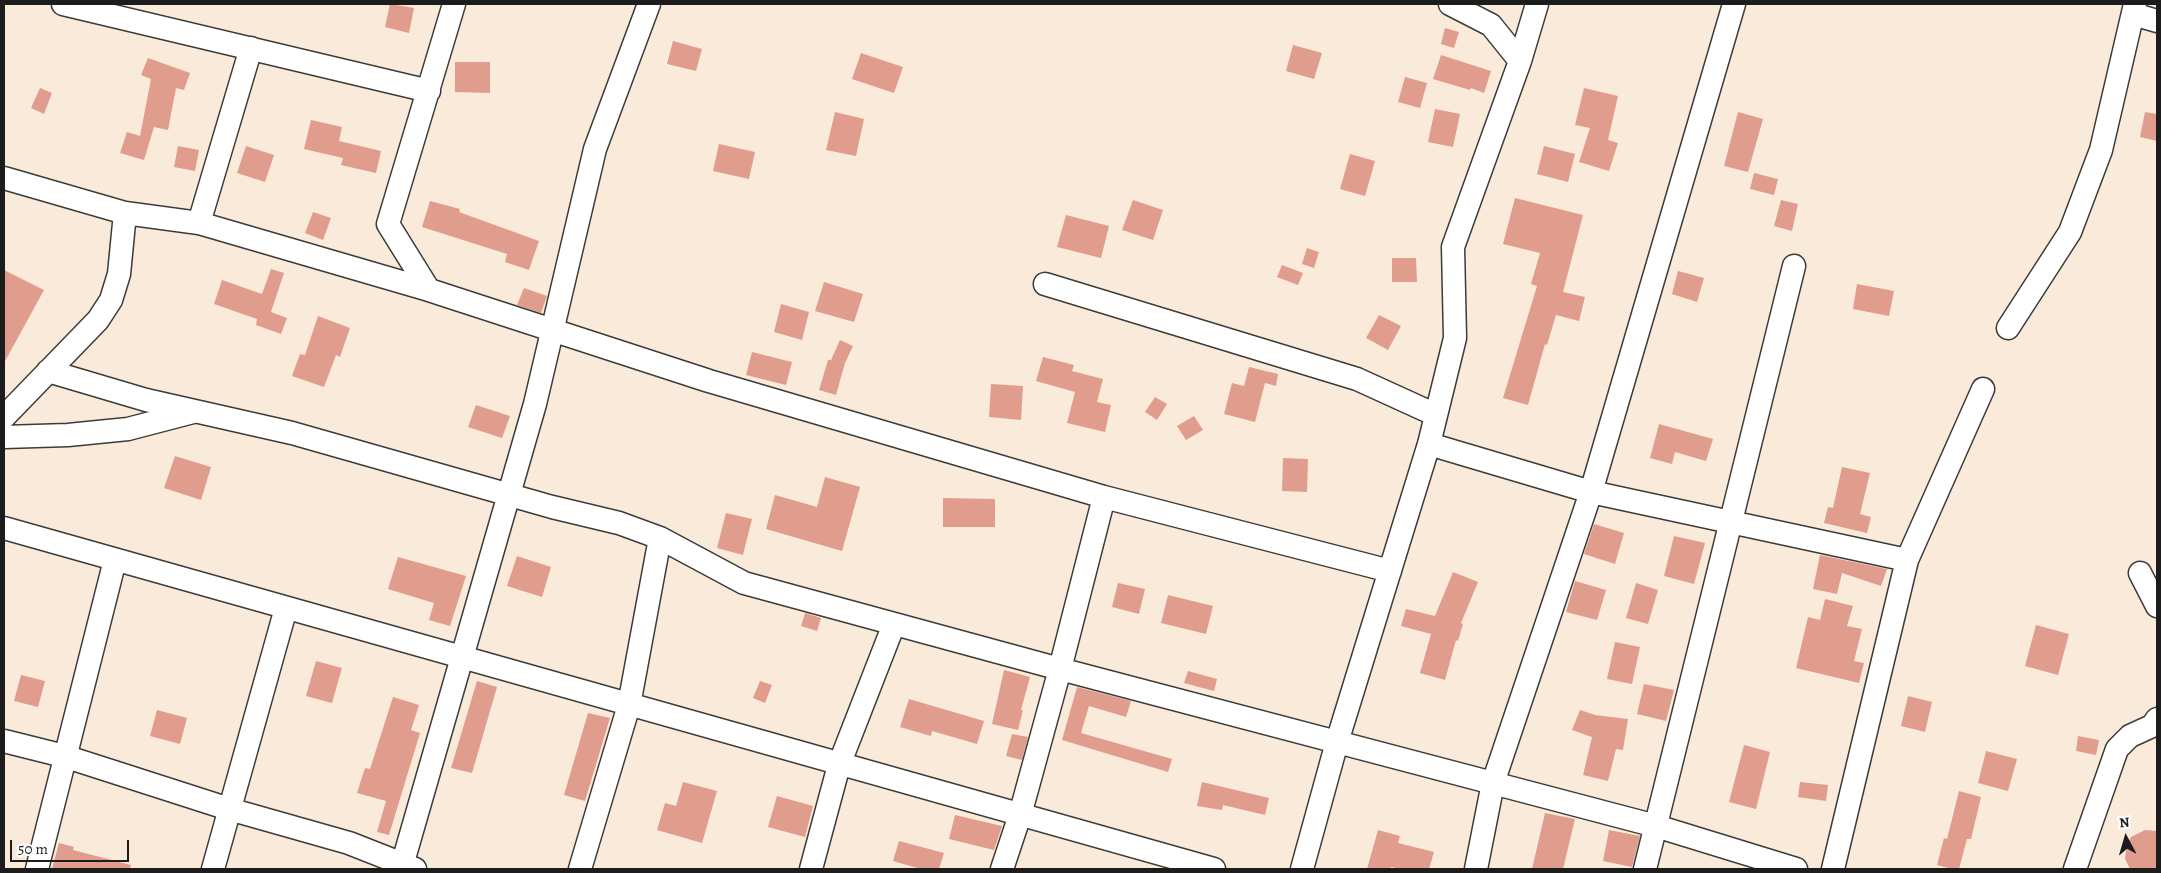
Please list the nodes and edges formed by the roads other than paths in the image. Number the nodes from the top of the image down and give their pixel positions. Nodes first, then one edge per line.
1 (63, 4) edge
2 (454, 4) edge
3 (649, 4) edge
4 (1450, 4) edge
5 (1538, 4) edge
6 (1734, 4) edge
7 (2134, 9) edge
8 (2157, 21) edge
9 (251, 48) junction
10 (1520, 61) junction
11 (429, 91) junction
12 (4, 178) edge
13 (125, 213) junction
14 (199, 223) junction
15 (1794, 266) dead end
16 (1045, 284) dead end
17 (429, 290) junction
18 (2008, 328) dead end
19 (552, 330) junction
20 (48, 371) junction
21 (1983, 389) dead end
22 (199, 411) junction
23 (6, 412) edge
24 (1436, 415) junction
25 (4, 437) edge
26 (1429, 444) junction
27 (1591, 492) junction
28 (508, 494) junction
29 (1104, 497) junction
30 (1729, 522) junction
31 (4, 528) edge
32 (660, 538) junction
33 (115, 560) junction
34 (1907, 560) junction
35 (1390, 571) junction
36 (2140, 573) dead end
37 (2157, 606) edge
38 (286, 608) junction
39 (894, 624) junction
40 (462, 657) junction
41 (1060, 669) junction
42 (629, 704) junction
43 (2157, 719) edge
44 (4, 741) edge
45 (1338, 742) junction
46 (64, 756) junction
47 (839, 765) junction
48 (1493, 783) junction
49 (229, 809) junction
50 (1020, 815) junction
51 (1656, 826) junction
52 (406, 868) edge
53 (36, 869) edge
54 (213, 869) edge
55 (580, 869) edge
56 (810, 869) edge
57 (1002, 869) edge
58 (1214, 869) edge
59 (1302, 869) edge
60 (1476, 869) edge
61 (1645, 869) edge
62 (1796, 869) edge
63 (1833, 869) edge
64 (2076, 869) edge

1 - 9 street
2 - 11 street
3 - 19 street
4 - 10 street
5 - 10 street
6 - 27 street
7 - 8 street
7 - 18 street
9 - 11 street
9 - 14 street
10 - 24 street
11 - 17 street
12 - 13 street
13 - 14 street
13 - 20 street
14 - 17 street
15 - 30 street
16 - 24 street
17 - 19 street
19 - 28 street
19 - 29 street
20 - 22 street
20 - 23 street
21 - 34 street
22 - 25 street
22 - 28 street
24 - 26 street
26 - 27 street
26 - 35 street
27 - 30 street
27 - 48 street
28 - 32 street
28 - 40 street
29 - 35 street
29 - 41 street
30 - 34 street
30 - 51 street
31 - 33 street
32 - 39 street
32 - 42 street
33 - 38 street
33 - 46 street
34 - 63 street
35 - 45 street
36 - 37 street
38 - 40 street
38 - 49 street
39 - 41 street
39 - 47 street
40 - 42 street
40 - 52 street
41 - 45 street
41 - 50 street
42 - 47 street
42 - 55 street
43 - 64 street
44 - 46 street
45 - 48 street
45 - 59 street
46 - 49 street
46 - 53 street
47 - 50 street
47 - 56 street
48 - 51 street
48 - 60 street
49 - 52 street
49 - 54 street
50 - 57 street
50 - 58 street
51 - 61 street
51 - 62 street

